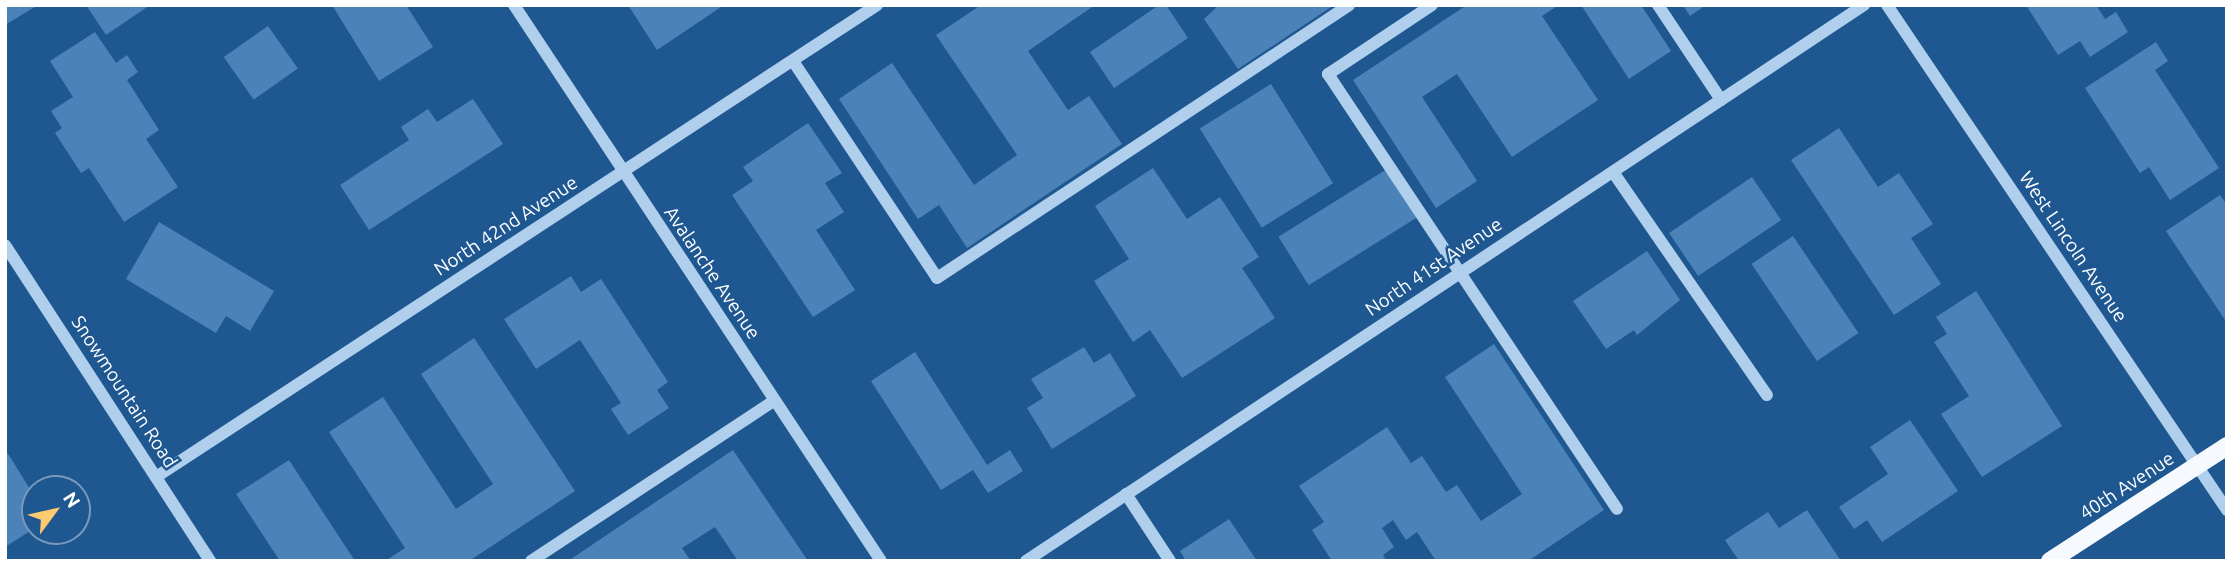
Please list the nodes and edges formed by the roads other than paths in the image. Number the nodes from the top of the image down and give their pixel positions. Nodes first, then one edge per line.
1 (514, 5) edge
2 (877, 5) edge
3 (1349, 5) edge
4 (1432, 5) edge
5 (1658, 5) edge
6 (1864, 5) edge
7 (1887, 5) edge
8 (793, 61) junction
9 (1721, 100) junction
10 (1613, 172) junction
11 (623, 173) junction
12 (5, 245) edge
13 (1459, 274) junction
14 (1767, 395) dead end
15 (774, 401) junction
16 (2227, 446) edge
17 (2197, 466) junction
18 (156, 477) junction
19 (1126, 495) junction
20 (1616, 509) dead end
21 (2227, 510) edge
22 (210, 561) edge
23 (531, 561) edge
24 (880, 561) edge
25 (1026, 561) edge
26 (1170, 561) edge
27 (2050, 561) edge

1 - 11 street, Avalanche Avenue
2 - 8 street, North 42nd Avenue
3 - 8 street
4 - 13 street
5 - 9 street
6 - 9 street, North 41st Avenue
7 - 17 street, West Lincoln Avenue
8 - 11 street, North 42nd Avenue
9 - 10 street, North 41st Avenue
10 - 13 street, North 41st Avenue
10 - 14 street
11 - 15 street, Avalanche Avenue
11 - 18 street, North 42nd Avenue
12 - 18 street, Snowmountain Road
13 - 19 street, North 41st Avenue
13 - 20 street
15 - 23 street
15 - 24 street, Avalanche Avenue
16 - 17 main road, 40th Avenue
17 - 21 street, West Lincoln Avenue
17 - 27 main road, 40th Avenue
18 - 22 street, Snowmountain Road
19 - 25 street, North 41st Avenue
19 - 26 street

